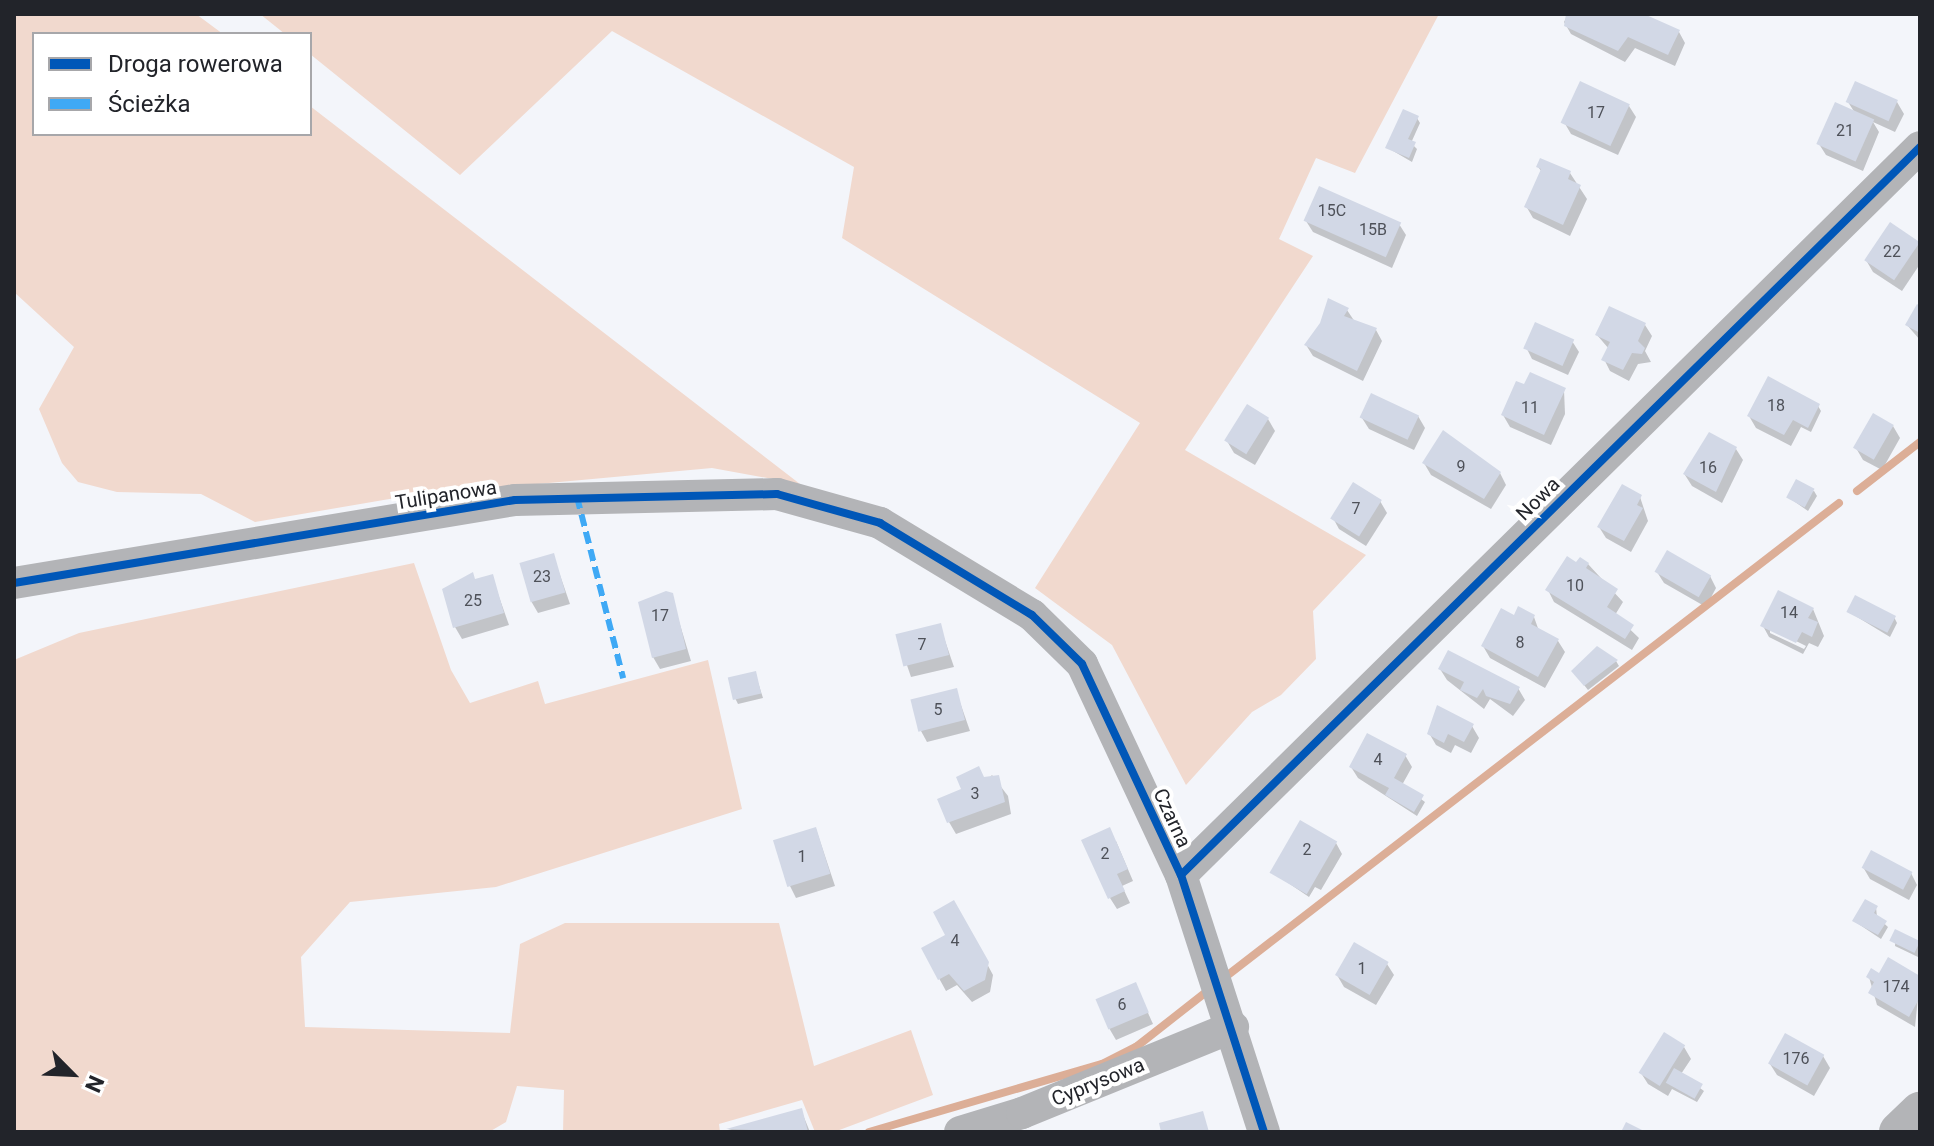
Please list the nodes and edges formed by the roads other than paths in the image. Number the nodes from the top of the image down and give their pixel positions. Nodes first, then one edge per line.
1 (1920, 147) edge
2 (967, 572) joint
3 (14, 583) edge
4 (1181, 875) junction
5 (1233, 1027) junction
6 (1920, 1112) edge
7 (960, 1132) edge
8 (1264, 1132) edge
9 (1899, 1132) edge

1 - 4 street, Nowa
2 - 3 street, Tulipanowa
2 - 4 street, Czarna
4 - 5 street, Czarna
5 - 7 street, Cyprysowa
5 - 8 street, Czarna
6 - 9 street

